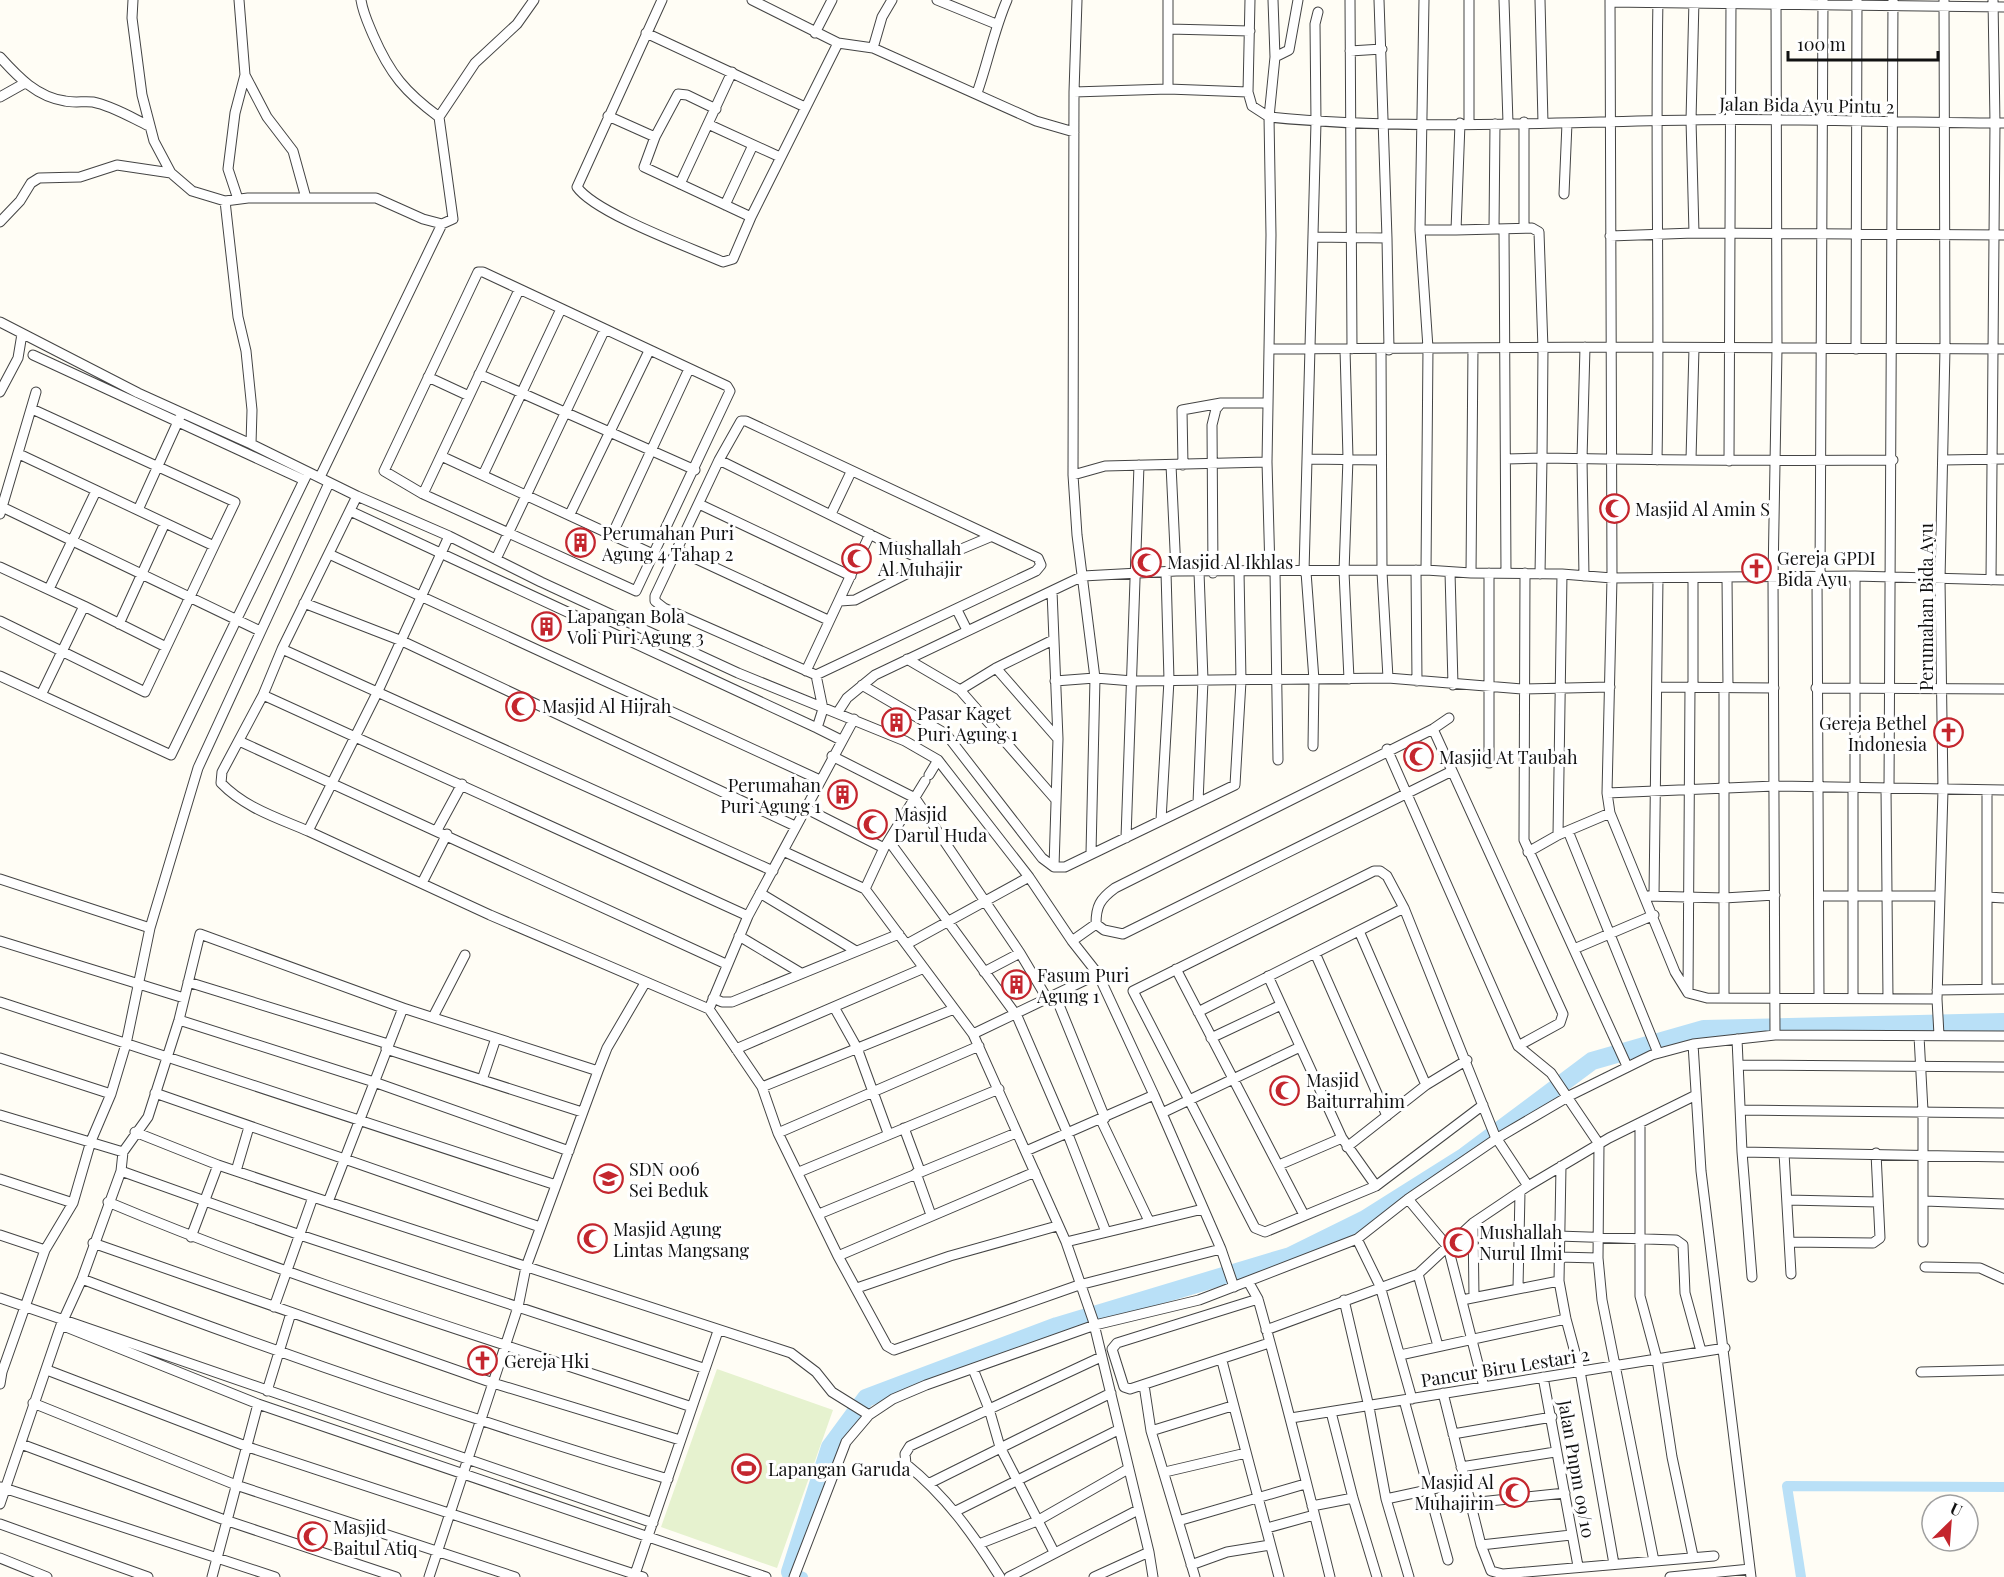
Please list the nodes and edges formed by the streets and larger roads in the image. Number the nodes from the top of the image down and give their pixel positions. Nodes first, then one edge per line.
1 (133, 0) edge
2 (239, 0) edge
3 (362, 0) edge
4 (534, 0) edge
5 (662, 0) edge
6 (752, 0) edge
7 (832, 0) edge
8 (892, 0) edge
9 (937, 0) edge
10 (1007, 0) edge
11 (1077, 0) edge
12 (1168, 0) edge
13 (1250, 0) edge
14 (1273, 0) edge
15 (1298, 0) edge
16 (1352, 0) edge
17 (1379, 0) edge
18 (1424, 0) edge
19 (1469, 0) edge
20 (1504, 0) edge
21 (1540, 0) edge
22 (1610, 1) edge
23 (1658, 2) edge
24 (1694, 2) edge
25 (1731, 2) edge
26 (1776, 3) edge
27 (1823, 3) edge
28 (1857, 3) edge
29 (1893, 3) edge
30 (1944, 3) edge
31 (1993, 4) edge
32 (2004, 7) edge
33 (1318, 12) dead end
34 (996, 24) junction
35 (1169, 29) junction
36 (1250, 31) junction
37 (646, 33) junction
38 (815, 33) junction
39 (838, 43) junction
40 (873, 48) junction
41 (1382, 49) junction
42 (1350, 51) junction
43 (0, 57) edge
44 (1275, 57) junction
45 (732, 72) junction
46 (245, 75) junction
47 (25, 83) junction
48 (1168, 89) junction
49 (1074, 92) junction
50 (1248, 92) junction
51 (977, 93) junction
52 (0, 97) edge
53 (805, 107) junction
54 (716, 109) junction
55 (608, 116) junction
56 (439, 117) junction
57 (1269, 117) junction
58 (1691, 120) junction
59 (1728, 120) junction
60 (1776, 120) junction
61 (1655, 121) junction
62 (1822, 121) junction
63 (1858, 121) junction
64 (1316, 122) junction
65 (1524, 122) junction
66 (1893, 122) junction
67 (1944, 122) junction
68 (1350, 123) junction
69 (1508, 123) junction
70 (1543, 123) junction
71 (1567, 123) junction
72 (1609, 123) junction
73 (1999, 123) edge
74 (710, 124) junction
75 (1384, 124) junction
76 (1420, 124) junction
77 (1465, 124) junction
78 (1495, 124) junction
79 (149, 126) junction
80 (1074, 132) junction
81 (655, 137) junction
82 (753, 145) junction
83 (780, 157) junction
84 (171, 173) junction
85 (680, 184) junction
86 (1564, 194) dead end
87 (306, 198) junction
88 (238, 199) junction
89 (225, 201) junction
90 (725, 205) junction
91 (750, 217) junction
92 (0, 222) edge
93 (442, 224) junction
94 (1524, 228) junction
95 (1499, 229) junction
96 (1420, 230) junction
97 (1456, 230) junction
98 (1694, 233) junction
99 (1732, 233) junction
100 (1777, 233) junction
101 (1657, 234) junction
102 (1821, 234) junction
103 (1857, 235) junction
104 (1893, 235) junction
105 (1999, 235) edge
106 (1610, 236) junction
107 (1945, 236) junction
108 (1313, 237) junction
109 (1353, 238) junction
110 (1387, 238) junction
111 (519, 290) junction
112 (561, 309) junction
113 (0, 322) edge
114 (605, 330) junction
115 (22, 334) junction
116 (1585, 347) junction
117 (1610, 347) junction
118 (1311, 348) junction
119 (1428, 348) junction
120 (1473, 348) junction
121 (1506, 348) junction
122 (1694, 348) junction
123 (1730, 348) junction
124 (1944, 348) junction
125 (1269, 349) junction
126 (1349, 349) junction
127 (1385, 349) junction
128 (1543, 349) junction
129 (1659, 349) junction
130 (1777, 349) junction
131 (1821, 349) junction
132 (1856, 349) junction
133 (1892, 349) junction
134 (1994, 349) junction
135 (2004, 349) edge
136 (649, 351) junction
137 (33, 355) dead end
138 (689, 369) junction
139 (479, 374) junction
140 (428, 377) junction
141 (0, 392) edge
142 (36, 392) dead end
143 (521, 394) junction
144 (469, 396) junction
145 (1221, 403) junction
146 (1267, 403) junction
147 (32, 409) junction
148 (565, 412) junction
149 (179, 418) junction
150 (609, 431) junction
151 (250, 444) junction
152 (652, 451) junction
153 (19, 454) junction
154 (441, 456) junction
155 (1348, 458) junction
156 (1542, 458) junction
157 (1307, 459) junction
158 (1506, 459) junction
159 (1582, 459) junction
160 (1691, 459) junction
161 (1775, 459) junction
162 (1994, 459) junction
163 (2004, 459) edge
164 (719, 460) junction
165 (1381, 460) junction
166 (1611, 460) junction
167 (1657, 460) junction
168 (1821, 460) junction
169 (1893, 460) junction
170 (1943, 460) junction
171 (1729, 461) junction
172 (1267, 462) junction
173 (1139, 465) junction
174 (1171, 465) junction
175 (1183, 465) junction
176 (1212, 465) junction
177 (158, 466) junction
178 (695, 470) junction
179 (851, 472) junction
180 (483, 475) junction
181 (1073, 475) junction
182 (306, 476) junction
183 (320, 477) junction
184 (329, 483) junction
185 (96, 490) junction
186 (423, 494) junction
187 (525, 494) junction
188 (357, 496) junction
189 (699, 504) junction
190 (138, 510) junction
191 (1, 511) edge
192 (350, 511) junction
193 (570, 514) junction
194 (831, 514) junction
195 (165, 523) junction
196 (870, 534) junction
197 (506, 535) junction
198 (612, 535) junction
199 (449, 536) junction
200 (990, 537) junction
201 (73, 540) junction
202 (214, 546) junction
203 (677, 550) junction
204 (441, 553) junction
205 (329, 554) junction
206 (655, 555) junction
207 (497, 556) junction
208 (928, 563) junction
209 (0, 567) edge
210 (1421, 570) junction
211 (1239, 571) junction
212 (1273, 571) junction
213 (1136, 572) junction
214 (1171, 572) junction
215 (1199, 572) junction
216 (1305, 572) junction
217 (1344, 572) junction
218 (1382, 572) junction
219 (1450, 572) junction
220 (141, 573) junction
221 (1213, 573) junction
222 (1471, 573) junction
223 (1489, 573) junction
224 (1506, 573) junction
225 (1525, 573) junction
226 (1540, 574) junction
227 (1562, 574) junction
228 (851, 576) junction
229 (1083, 576) junction
230 (1584, 576) junction
231 (1855, 576) junction
232 (1818, 577) junction
233 (1612, 578) junction
234 (1658, 578) junction
235 (1693, 578) junction
236 (1727, 578) junction
237 (1773, 578) junction
238 (1889, 578) junction
239 (2004, 579) edge
240 (1940, 580) junction
241 (1991, 580) junction
242 (50, 589) junction
243 (1052, 591) junction
244 (422, 595) junction
245 (190, 598) junction
246 (840, 601) junction
247 (304, 603) junction
248 (84, 606) junction
249 (957, 610) junction
250 (828, 620) junction
251 (0, 621) edge
252 (237, 621) junction
253 (119, 624) junction
254 (967, 630) junction
255 (260, 631) junction
256 (1053, 640) junction
257 (402, 641) junction
258 (166, 647) junction
259 (282, 649) junction
260 (61, 650) junction
261 (907, 659) junction
262 (996, 668) junction
263 (806, 671) junction
264 (816, 675) junction
265 (0, 676) edge
266 (1095, 678) junction
267 (1388, 678) junction
268 (1349, 679) junction
269 (1169, 680) junction
270 (1203, 680) junction
271 (1314, 680) junction
272 (1055, 681) junction
273 (1133, 681) junction
274 (1241, 681) junction
275 (1278, 681) junction
276 (1417, 681) junction
277 (862, 685) junction
278 (1454, 685) junction
279 (1610, 687) junction
280 (1657, 687) junction
281 (1691, 687) junction
282 (1855, 687) junction
283 (1890, 687) junction
284 (1942, 687) junction
285 (1488, 688) junction
286 (1559, 688) junction
287 (1726, 688) junction
288 (1774, 688) junction
289 (1816, 688) junction
290 (1522, 689) junction
291 (2004, 689) edge
292 (960, 690) junction
293 (378, 691) junction
294 (41, 695) junction
295 (263, 695) junction
296 (823, 704) junction
297 (838, 712) junction
298 (1449, 718) dead end
299 (854, 719) junction
300 (817, 728) junction
301 (1433, 729) junction
302 (356, 735) junction
303 (1058, 739) junction
304 (841, 740) junction
305 (239, 741) junction
306 (1313, 746) dead end
307 (1388, 749) junction
308 (832, 756) junction
309 (938, 760) junction
310 (1278, 760) dead end
311 (1489, 763) dead end
312 (1452, 771) junction
313 (820, 780) junction
314 (331, 783) junction
315 (462, 784) junction
316 (1775, 786) junction
317 (1819, 787) junction
318 (1725, 788) junction
319 (1854, 788) junction
320 (1888, 789) junction
321 (1691, 790) junction
322 (1943, 790) junction
323 (1987, 790) junction
324 (2004, 790) edge
325 (1406, 792) junction
326 (1654, 792) junction
327 (1607, 793) junction
328 (915, 798) junction
329 (1056, 800) junction
330 (1198, 803) junction
331 (805, 808) junction
332 (1610, 813) junction
333 (1161, 820) junction
334 (795, 826) junction
335 (437, 830) junction
336 (308, 831) junction
337 (1568, 831) junction
338 (447, 834) junction
339 (1558, 835) junction
340 (1126, 838) junction
341 (886, 844) junction
342 (783, 851) junction
343 (1528, 852) junction
344 (1091, 853) junction
345 (1054, 867) junction
346 (773, 871) junction
347 (1029, 877) junction
348 (0, 879) edge
349 (422, 883) junction
350 (865, 889) junction
351 (760, 893) junction
352 (1650, 896) junction
353 (1775, 896) junction
354 (1819, 896) junction
355 (1852, 896) junction
356 (1886, 896) junction
357 (1940, 896) junction
358 (1988, 897) junction
359 (1688, 898) junction
360 (1724, 898) junction
361 (2004, 898) edge
362 (985, 901) junction
363 (1404, 908) junction
364 (1654, 915) junction
365 (748, 916) junction
366 (949, 923) junction
367 (1096, 924) junction
368 (150, 928) junction
369 (1359, 931) junction
370 (1611, 933) junction
371 (899, 934) junction
372 (739, 936) junction
373 (0, 941) edge
374 (1072, 941) junction
375 (907, 945) junction
376 (1574, 949) junction
377 (856, 951) junction
378 (1020, 952) junction
379 (1315, 953) junction
380 (465, 955) dead end
381 (726, 964) junction
382 (924, 968) junction
383 (1176, 969) junction
384 (984, 972) junction
385 (801, 974) junction
386 (1098, 974) junction
387 (1268, 976) junction
388 (188, 982) junction
389 (645, 983) junction
390 (139, 984) junction
391 (1987, 989) junction
392 (2004, 989) edge
393 (1688, 993) junction
394 (1937, 994) junction
395 (1051, 997) junction
396 (1774, 997) junction
397 (184, 998) junction
398 (712, 998) junction
399 (1724, 998) junction
400 (1819, 998) junction
401 (1852, 998) junction
402 (1888, 999) junction
403 (0, 1002) edge
404 (1281, 1005) junction
405 (834, 1007) junction
406 (403, 1008) junction
407 (709, 1009) junction
408 (954, 1009) junction
409 (1197, 1012) junction
410 (1017, 1016) junction
411 (433, 1017) junction
412 (179, 1020) junction
413 (1938, 1027) junction
414 (1775, 1030) junction
415 (973, 1034) junction
416 (1919, 1036) junction
417 (2004, 1036) edge
418 (496, 1038) junction
419 (1211, 1038) junction
420 (1737, 1039) junction
421 (126, 1044) junction
422 (1693, 1044) junction
423 (979, 1046) junction
424 (1518, 1046) junction
425 (387, 1047) junction
426 (1300, 1047) junction
427 (857, 1048) junction
428 (736, 1049) junction
429 (1657, 1049) junction
430 (167, 1056) junction
431 (0, 1058) edge
432 (1467, 1060) junction
433 (1739, 1065) junction
434 (1921, 1065) junction
435 (600, 1066) junction
436 (1627, 1066) junction
437 (2004, 1066) edge
438 (1233, 1079) junction
439 (482, 1080) junction
440 (374, 1082) junction
441 (1426, 1084) junction
442 (762, 1087) junction
443 (999, 1089) junction
444 (874, 1090) junction
445 (155, 1093) junction
446 (111, 1094) junction
447 (1564, 1094) junction
448 (1154, 1095) junction
449 (1694, 1096) junction
450 (1190, 1101) junction
451 (1483, 1104) junction
452 (1742, 1110) junction
453 (1923, 1111) junction
454 (582, 1112) junction
455 (1161, 1113) junction
456 (2004, 1113) edge
457 (0, 1115) edge
458 (1387, 1116) junction
459 (1103, 1119) junction
460 (362, 1121) junction
461 (1640, 1124) junction
462 (249, 1127) junction
463 (904, 1128) junction
464 (135, 1132) junction
465 (778, 1132) junction
466 (1016, 1132) junction
467 (1067, 1132) junction
468 (888, 1133) junction
469 (1494, 1134) junction
470 (1342, 1138) junction
471 (91, 1141) junction
472 (1599, 1144) junction
473 (1347, 1147) junction
474 (568, 1151) junction
475 (123, 1152) junction
476 (1026, 1152) junction
477 (1742, 1152) junction
478 (1784, 1153) junction
479 (1876, 1153) junction
480 (1924, 1154) junction
481 (2004, 1157) edge
482 (346, 1160) junction
483 (218, 1165) junction
484 (1279, 1165) junction
485 (1561, 1166) junction
486 (120, 1171) junction
487 (236, 1171) junction
488 (799, 1172) junction
489 (918, 1172) junction
490 (1035, 1172) junction
491 (0, 1179) edge
492 (556, 1185) junction
493 (1376, 1186) junction
494 (1524, 1189) junction
495 (313, 1197) junction
496 (1408, 1199) junction
497 (1787, 1200) junction
498 (1924, 1201) junction
499 (108, 1202) junction
500 (205, 1202) junction
501 (1878, 1202) junction
502 (73, 1203) junction
503 (328, 1203) junction
504 (2004, 1204) edge
505 (1203, 1209) junction
506 (819, 1214) junction
507 (931, 1215) junction
508 (1304, 1215) junction
509 (1149, 1221) junction
510 (1473, 1223) junction
511 (1057, 1226) junction
512 (540, 1227) junction
513 (1106, 1232) junction
514 (0, 1235) edge
515 (300, 1235) junction
516 (1558, 1236) junction
517 (191, 1237) junction
518 (1598, 1238) junction
519 (1357, 1239) junction
520 (1638, 1240) junction
521 (1066, 1242) junction
522 (1790, 1242) junction
523 (1923, 1242) dead end
524 (93, 1243) junction
525 (1448, 1247) junction
526 (45, 1250) junction
527 (1222, 1253) junction
528 (838, 1256) junction
529 (1558, 1257) junction
530 (1598, 1258) junction
531 (526, 1267) junction
532 (1925, 1267) dead end
533 (286, 1271) junction
534 (1418, 1274) junction
535 (1791, 1274) dead end
536 (1752, 1277) dead end
537 (2004, 1278) edge
538 (81, 1279) junction
539 (1559, 1281) junction
540 (1233, 1283) junction
541 (1249, 1283) junction
542 (1079, 1285) junction
543 (1380, 1286) junction
544 (857, 1288) junction
545 (1518, 1288) junction
546 (1474, 1297) junction
547 (0, 1298) edge
548 (1258, 1299) junction
549 (1344, 1300) junction
550 (1462, 1300) junction
551 (24, 1306) junction
552 (273, 1307) junction
553 (518, 1307) junction
554 (291, 1313) junction
555 (1566, 1319) junction
556 (1094, 1322) junction
557 (62, 1323) junction
558 (1266, 1330) junction
559 (718, 1331) junction
560 (1472, 1341) junction
561 (1269, 1343) junction
562 (506, 1344) junction
563 (1438, 1346) junction
564 (1725, 1347) junction
565 (1701, 1351) junction
566 (278, 1353) junction
567 (1400, 1355) junction
568 (1101, 1357) junction
569 (1657, 1359) junction
570 (1222, 1361) junction
571 (1616, 1364) junction
572 (703, 1368) junction
573 (973, 1369) junction
574 (47, 1370) junction
575 (2004, 1370) edge
576 (1580, 1371) junction
577 (1, 1372) edge
578 (1921, 1372) dead end
579 (1543, 1377) junction
580 (493, 1383) junction
581 (0, 1384) edge
582 (1144, 1385) junction
583 (1484, 1387) junction
584 (267, 1391) junction
585 (1111, 1393) junction
586 (1443, 1393) junction
587 (1408, 1400) junction
588 (33, 1403) junction
589 (258, 1404) junction
590 (1232, 1406) junction
591 (692, 1407) junction
592 (1369, 1407) junction
593 (989, 1409) junction
594 (1331, 1412) junction
595 (866, 1414) junction
596 (1552, 1417) junction
597 (1291, 1418) junction
598 (479, 1422) junction
599 (1118, 1430) junction
600 (1151, 1431) junction
601 (1453, 1434) junction
602 (680, 1440) junction
603 (21, 1444) junction
604 (248, 1447) junction
605 (1000, 1447) junction
606 (1555, 1452) junction
607 (1246, 1453) junction
608 (466, 1460) junction
609 (1461, 1467) junction
610 (1128, 1469) junction
611 (1165, 1472) junction
612 (463, 1474) junction
613 (668, 1479) junction
614 (1017, 1480) junction
615 (1465, 1482) junction
616 (930, 1483) junction
617 (1305, 1484) junction
618 (236, 1485) junction
619 (2, 1487) edge
620 (1428, 1491) junction
621 (1565, 1492) junction
622 (1258, 1497) junction
623 (1353, 1498) junction
624 (1386, 1499) junction
625 (1470, 1503) junction
626 (0, 1504) edge
627 (1138, 1510) junction
628 (1313, 1510) junction
629 (956, 1511) junction
630 (450, 1513) junction
631 (228, 1520) junction
632 (1037, 1521) junction
633 (1178, 1521) junction
634 (653, 1523) junction
635 (0, 1524) edge
636 (1268, 1528) junction
637 (647, 1535) junction
638 (1571, 1535) junction
639 (979, 1544) junction
640 (1270, 1545) junction
641 (1481, 1545) junction
642 (437, 1551) junction
643 (1054, 1552) junction
644 (1149, 1552) junction
645 (1693, 1556) junction
646 (1714, 1556) dead end
647 (0, 1558) edge
648 (218, 1558) junction
649 (1448, 1560) dead end
650 (1654, 1561) junction
651 (1614, 1564) junction
652 (1191, 1565) junction
653 (1578, 1566) junction
654 (1750, 1573) edge
655 (1100, 1575) edge
656 (637, 1576) edge
657 (795, 1576) edge
658 (47, 1577) edge
659 (147, 1577) edge
660 (212, 1577) edge
661 (275, 1577) edge
662 (396, 1577) edge
663 (429, 1577) edge
664 (515, 1577) edge
665 (766, 1577) edge
666 (1000, 1577) edge
667 (1009, 1577) edge
668 (1153, 1577) edge
669 (1194, 1577) edge
670 (1279, 1577) edge
671 (1330, 1577) edge
672 (1377, 1577) edge
673 (1409, 1577) edge
674 (1671, 1577) edge

1 - 79 street
2 - 46 street
3 - 56 street
4 - 56 street
5 - 37 street
6 - 38 street
7 - 38 street
8 - 40 street
9 - 34 street
10 - 34 street
11 - 49 street
12 - 35 street
13 - 36 street
14 - 44 street
15 - 44 street
16 - 42 street
17 - 41 street
18 - 76 street
19 - 77 street
20 - 69 street
21 - 70 street
22 - 23 street
22 - 72 street
23 - 24 street
23 - 61 street
24 - 25 street
24 - 58 street
25 - 26 street
25 - 59 street
26 - 27 street
26 - 60 street
27 - 28 street
27 - 62 street
28 - 29 street
28 - 63 street
29 - 30 street
29 - 66 street
30 - 31 street
30 - 67 street, Perumahan Bida Ayu
31 - 32 street
31 - 73 street
33 - 64 street
34 - 51 street
35 - 36 street
35 - 48 street
36 - 50 street
37 - 45 street
37 - 55 street
38 - 39 street
39 - 40 street
39 - 53 street
40 - 51 street
41 - 42 street
41 - 75 street
42 - 68 street
43 - 47 street
44 - 57 street
45 - 53 street
45 - 54 street
46 - 87 street
46 - 88 street
47 - 52 street
47 - 79 street
48 - 49 street
48 - 50 street
49 - 80 street
50 - 57 street
51 - 80 street
53 - 83 street
54 - 74 street
54 - 81 street
55 - 81 street
55 - 91 street
56 - 93 street
57 - 64 street, Jalan Bida Ayu Pintu 2
57 - 125 street
58 - 59 street, Jalan Bida Ayu Pintu 2
58 - 61 street, Jalan Bida Ayu Pintu 2
58 - 98 street
59 - 60 street, Jalan Bida Ayu Pintu 2
59 - 99 street
60 - 62 street, Jalan Bida Ayu Pintu 2
60 - 100 street
61 - 72 street, Jalan Bida Ayu Pintu 2
61 - 101 street
62 - 63 street, Jalan Bida Ayu Pintu 2
62 - 102 street
63 - 66 street, Jalan Bida Ayu Pintu 2
63 - 103 street
64 - 68 street, Jalan Bida Ayu Pintu 2
64 - 108 street
65 - 69 street, Jalan Bida Ayu Pintu 2
65 - 70 street, Jalan Bida Ayu Pintu 2
65 - 94 street
66 - 67 street, Jalan Bida Ayu Pintu 2
66 - 104 street
67 - 73 street, Jalan Bida Ayu Pintu 2
67 - 107 street, Perumahan Bida Ayu
68 - 75 street, Jalan Bida Ayu Pintu 2
68 - 109 street
69 - 78 street, Jalan Bida Ayu Pintu 2
70 - 71 street, Jalan Bida Ayu Pintu 2
71 - 72 street, Jalan Bida Ayu Pintu 2
71 - 86 street
72 - 106 street
73 - 105 street
74 - 82 street
74 - 85 street
75 - 76 street, Jalan Bida Ayu Pintu 2
75 - 110 street
76 - 77 street, Jalan Bida Ayu Pintu 2
76 - 96 street
77 - 78 street, Jalan Bida Ayu Pintu 2
77 - 97 street
78 - 95 street
79 - 84 street
80 - 181 street
81 - 85 street
82 - 83 street
82 - 90 street
83 - 91 street
84 - 89 street
84 - 92 street
85 - 90 street
87 - 88 street
87 - 93 street
88 - 89 street
89 - 151 street
90 - 91 street
93 - 183 street
94 - 95 street
94 - 128 street
95 - 97 street
95 - 121 street
96 - 97 street
96 - 119 street
98 - 99 street
98 - 101 street
99 - 100 street
99 - 123 street
100 - 102 street
100 - 130 street
101 - 106 street
101 - 129 street
102 - 103 street
102 - 131 street
103 - 104 street
103 - 132 street
104 - 107 street
104 - 133 street
105 - 107 street
105 - 134 street
106 - 117 street
107 - 124 street, Perumahan Bida Ayu
108 - 109 street
108 - 118 street
109 - 110 street
109 - 126 street
110 - 127 street
111 - 112 street
111 - 139 street
111 - 140 street
112 - 114 street
112 - 143 street
113 - 115 street
114 - 136 street
114 - 148 street
115 - 141 street
115 - 149 street
116 - 117 street
116 - 128 street
116 - 159 street
117 - 129 street
117 - 166 street
118 - 125 street
118 - 126 street
118 - 157 street
119 - 120 street
119 - 127 street
119 - 210 street
120 - 121 street
120 - 222 street
121 - 128 street
121 - 158 street
122 - 123 street
122 - 129 street
122 - 160 street
123 - 130 street
123 - 171 street
124 - 133 street
124 - 134 street
124 - 170 street, Perumahan Bida Ayu
125 - 146 street
126 - 127 street
126 - 155 street
127 - 165 street
128 - 156 street
129 - 167 street
130 - 131 street
130 - 161 street
131 - 132 street
131 - 168 street
132 - 133 street
133 - 169 street
134 - 135 street
134 - 162 street
136 - 138 street
136 - 150 street
137 - 149 street
138 - 152 street
138 - 178 street
139 - 143 street
139 - 144 street
140 - 144 street
140 - 186 street
142 - 147 street
143 - 148 street
143 - 180 street
144 - 154 street
145 - 146 street
145 - 175 street
145 - 176 street
146 - 172 street
147 - 153 street
147 - 177 street
148 - 150 street
148 - 187 street
149 - 151 street
149 - 177 street
149 - 182 street
150 - 152 street
150 - 193 street
151 - 182 street
152 - 178 street
152 - 198 street
153 - 185 street
153 - 191 street
154 - 180 street
154 - 186 street
155 - 157 street
155 - 165 street
155 - 217 street
156 - 158 street
156 - 159 street
156 - 226 street
157 - 216 street
158 - 224 street
159 - 166 street
159 - 230 street
160 - 167 street
160 - 171 street
161 - 168 street
161 - 171 street
161 - 237 street
162 - 163 street
162 - 170 street
162 - 241 street
164 - 179 street
164 - 189 street
164 - 194 street
165 - 218 street
166 - 167 street
166 - 233 street
168 - 169 street
168 - 232 street
169 - 238 street
170 - 240 street, Perumahan Bida Ayu
172 - 176 street
172 - 212 street
173 - 174 street
173 - 181 street
173 - 213 street
174 - 175 street
174 - 214 street
175 - 176 street
176 - 221 street
177 - 190 street
177 - 202 street
178 - 206 street
179 - 194 street
179 - 200 street
180 - 187 street
181 - 229 street
182 - 183 street
182 - 252 street
183 - 184 street
184 - 188 street
184 - 255 street
185 - 190 street
185 - 201 street
186 - 197 street
187 - 193 street
187 - 197 street
188 - 192 street
188 - 199 street
189 - 203 street
189 - 228 street
190 - 195 street
191 - 201 street
192 - 204 street
192 - 205 street
193 - 198 street
194 - 196 street
195 - 202 street
195 - 220 street
196 - 208 street
196 - 228 street
197 - 206 street
197 - 207 street
198 - 206 street
199 - 204 street
199 - 207 street
200 - 208 street
200 - 249 street
201 - 220 street
201 - 242 street
202 - 245 street
203 - 250 street
203 - 263 street
204 - 244 street
204 - 300 street
205 - 244 street
205 - 247 street
207 - 296 street
208 - 246 street
209 - 242 street
210 - 218 street
210 - 219 street
210 - 276 street
211 - 212 street
211 - 221 street
211 - 274 street
212 - 216 street
212 - 275 street
213 - 214 street
213 - 229 street
213 - 273 street
214 - 215 street
214 - 269 street
215 - 221 street
215 - 270 street
216 - 217 street
216 - 271 street
217 - 218 street
217 - 268 street
218 - 267 street
219 - 222 street
219 - 278 street
220 - 245 street
220 - 253 street
222 - 223 street
223 - 224 street
223 - 285 street
224 - 225 street
225 - 226 street
225 - 290 street
226 - 227 street
227 - 230 street
227 - 286 street
228 - 246 street
229 - 243 street
229 - 266 street
230 - 233 street
231 - 232 street
231 - 238 street
231 - 282 street
232 - 237 street
232 - 289 street
233 - 234 street
233 - 279 street
234 - 235 street
234 - 280 street
235 - 236 street
235 - 281 street
236 - 237 street
236 - 287 street
237 - 288 street
238 - 240 street
238 - 283 street
239 - 241 street
240 - 241 street
240 - 284 street, Perumahan Bida Ayu
242 - 248 street
243 - 254 street
243 - 256 street
244 - 257 street
244 - 313 street
245 - 252 street
245 - 258 street
246 - 250 street
247 - 257 street
247 - 259 street
248 - 253 street
248 - 260 street
249 - 254 street
249 - 264 street
250 - 263 street
251 - 260 street
252 - 255 street
252 - 294 street
253 - 258 street
254 - 261 street
255 - 368 street
256 - 262 street
256 - 272 street
257 - 293 street
257 - 334 street
258 - 260 street
259 - 293 street
259 - 295 street
260 - 294 street
261 - 277 street
261 - 292 street
262 - 292 street
262 - 303 street
263 - 264 street
264 - 296 street
265 - 294 street
266 - 272 street
266 - 273 street
266 - 344 street
267 - 268 street
267 - 276 street
268 - 271 street
269 - 270 street
269 - 273 street
269 - 333 street
270 - 274 street
270 - 330 street
271 - 275 street
271 - 306 street
272 - 303 street
273 - 340 street
274 - 275 street
274 - 330 street
275 - 310 street
276 - 278 street
277 - 297 street
277 - 345 street
278 - 285 street
279 - 286 street
279 - 327 street
280 - 281 street
280 - 326 street
281 - 287 street
281 - 321 street
282 - 283 street
282 - 289 street
282 - 319 street
283 - 284 street
283 - 320 street
284 - 291 street
284 - 322 street, Perumahan Bida Ayu
285 - 290 street
285 - 311 street
286 - 290 street
286 - 339 street
287 - 288 street
287 - 318 street
288 - 316 street
289 - 317 street
290 - 343 street
292 - 329 street
293 - 302 street
293 - 346 street
295 - 302 street
295 - 305 street
296 - 297 street
296 - 300 street
297 - 299 street
298 - 301 street
299 - 304 street
299 - 309 street
300 - 304 street
301 - 307 street
301 - 312 street
302 - 314 street
302 - 315 street
303 - 329 street
304 - 308 street
305 - 314 street
305 - 336 street
307 - 325 street
307 - 367 street
308 - 313 street
308 - 328 street
309 - 328 street
309 - 347 street
312 - 325 street
312 - 424 street
313 - 331 street
314 - 335 street
314 - 336 street
315 - 335 street
315 - 365 street
316 - 317 street
316 - 318 street
316 - 353 street
317 - 319 street
317 - 354 street
318 - 321 street
318 - 360 street
319 - 320 street
319 - 355 street
320 - 322 street
320 - 356 street
321 - 326 street
321 - 359 street
322 - 323 street
322 - 357 street, Perumahan Bida Ayu
323 - 324 street
323 - 358 street
325 - 367 street
325 - 424 street
326 - 327 street
326 - 352 street
327 - 332 street
328 - 341 street
328 - 362 street
329 - 345 street
330 - 333 street
331 - 334 street
331 - 341 street
332 - 337 street
332 - 352 street
333 - 340 street
334 - 342 street
335 - 338 street
336 - 349 street
337 - 339 street
337 - 370 street
338 - 349 street
338 - 381 street
339 - 343 street
340 - 344 street
341 - 350 street
341 - 366 street
342 - 346 street
342 - 350 street
343 - 376 street
344 - 345 street
346 - 351 street
347 - 362 street
347 - 374 street
348 - 368 street
349 - 389 street
350 - 371 street
351 - 365 street
351 - 377 street
352 - 359 street
352 - 364 street
353 - 360 street
353 - 396 street
354 - 355 street
354 - 400 street
355 - 356 street
355 - 401 street
356 - 357 street
356 - 402 street
357 - 394 street, Perumahan Bida Ayu
358 - 361 street
358 - 391 street
359 - 360 street
359 - 393 street
360 - 399 street
362 - 366 street
362 - 378 street
363 - 369 street
363 - 383 street
363 - 432 street
364 - 370 street
364 - 393 street
365 - 372 street
366 - 375 street
366 - 384 street
367 - 374 street
368 - 390 street
369 - 379 street
369 - 441 street
370 - 376 street
370 - 429 street
371 - 375 street
371 - 377 street
372 - 381 street
372 - 385 street
373 - 390 street
374 - 386 street
375 - 382 street
376 - 436 street
377 - 385 street
378 - 384 street
378 - 395 street
379 - 387 street
379 - 458 street
380 - 411 street
381 - 398 street
382 - 405 street
382 - 408 street
383 - 409 street
383 - 450 street
384 - 410 street
385 - 398 street
386 - 395 street
386 - 448 street
387 - 404 street
387 - 409 street
388 - 397 street
388 - 406 street
388 - 425 street
389 - 407 street
389 - 435 street
390 - 397 street
390 - 421 street
391 - 392 street
391 - 394 street
393 - 399 street
394 - 402 street
394 - 413 street, Perumahan Bida Ayu
395 - 410 street
395 - 459 street
396 - 399 street
396 - 400 street
396 - 414 street
397 - 412 street
398 - 407 street
400 - 401 street
401 - 402 street
403 - 421 street
404 - 419 street
404 - 426 street
405 - 427 street
405 - 428 street
406 - 411 street
406 - 425 street
407 - 428 street
408 - 415 street
408 - 427 street
409 - 419 street
410 - 415 street
410 - 467 street
411 - 418 street
412 - 430 street
412 - 440 street
413 - 416 street
413 - 417 street
414 - 416 street
414 - 420 street
415 - 423 street
416 - 434 street
418 - 435 street
418 - 439 street
419 - 438 street
420 - 422 street
420 - 433 street
421 - 430 street
421 - 446 street
422 - 429 street
422 - 449 street
423 - 443 street
423 - 444 street
424 - 447 street
425 - 439 street
425 - 440 street
426 - 438 street
426 - 470 street
427 - 442 street
427 - 444 street
428 - 442 street
429 - 436 street
430 - 445 street
430 - 460 street
431 - 446 street
432 - 441 street
432 - 451 street
433 - 434 street
433 - 452 street
434 - 437 street
434 - 453 street
435 - 454 street
436 - 447 street
438 - 450 street
438 - 484 street
439 - 454 street
440 - 460 street
440 - 474 street
441 - 458 street
442 - 465 street
443 - 463 street
443 - 466 street
444 - 465 street
444 - 468 street
445 - 462 street
445 - 464 street
446 - 471 street
447 - 469 street
447 - 472 street
448 - 455 street
448 - 459 street
449 - 461 street
449 - 564 street
450 - 455 street
450 - 508 street
451 - 469 street
451 - 493 street
452 - 453 street
452 - 477 street
453 - 456 street
453 - 480 street
454 - 474 street
455 - 505 street
457 - 471 street
458 - 473 street
459 - 467 street
459 - 509 street
460 - 482 street
460 - 492 street
461 - 472 street
461 - 520 street
462 - 482 street
462 - 487 street
463 - 468 street
463 - 489 street
464 - 475 street
464 - 483 street
465 - 488 street
466 - 476 street
466 - 489 street
467 - 476 street
467 - 513 street
468 - 488 street
469 - 494 street
469 - 496 street
470 - 473 street
470 - 484 street
471 - 475 street
471 - 502 street
472 - 485 street
472 - 518 street
473 - 493 street
474 - 492 street
475 - 486 street
476 - 490 street
477 - 478 street
477 - 536 street
478 - 479 street
478 - 497 street
479 - 480 street
479 - 501 street
480 - 481 street
480 - 498 street
482 - 503 street
482 - 512 street
483 - 487 street
483 - 500 street
484 - 508 street
485 - 494 street
485 - 516 street
486 - 499 street
486 - 500 street
487 - 495 street
488 - 506 street
489 - 506 street
489 - 507 street
490 - 507 street
490 - 511 street
491 - 502 street
492 - 512 street
493 - 508 street
494 - 510 street
494 - 545 street
495 - 503 street
495 - 515 street
496 - 519 street
496 - 525 street
497 - 501 street
497 - 522 street
498 - 504 street
498 - 523 street
499 - 517 street
499 - 524 street
500 - 515 street
500 - 517 street
501 - 522 street
502 - 526 street
503 - 531 street
505 - 509 street
505 - 527 street
506 - 528 street
507 - 528 street
509 - 513 street
510 - 525 street
510 - 546 street
511 - 521 street
511 - 544 street
512 - 531 street
513 - 521 street
514 - 526 street
515 - 533 street
515 - 553 street
516 - 518 street
516 - 529 street
517 - 533 street
518 - 520 street
518 - 530 street
519 - 541 street
519 - 543 street
520 - 565 street
520 - 569 street
521 - 542 street
522 - 535 street
524 - 538 street
524 - 552 street
525 - 534 street
525 - 550 street
526 - 551 street
527 - 540 street
527 - 542 street
528 - 544 street
529 - 530 street
529 - 539 street
530 - 571 street
531 - 553 street
531 - 559 street
532 - 537 street
533 - 552 street
533 - 562 street
534 - 543 street
534 - 563 street
538 - 557 street
538 - 566 street
539 - 545 street
539 - 555 street
540 - 541 street
540 - 556 street
541 - 548 street
542 - 544 street
542 - 556 street
543 - 549 street
543 - 567 street
545 - 546 street
546 - 550 street
547 - 551 street
548 - 558 street
548 - 582 street
549 - 558 street
549 - 592 street
550 - 560 street
551 - 557 street
551 - 577 street
552 - 554 street
553 - 562 street
553 - 572 street
554 - 566 street
554 - 580 street
555 - 560 street
555 - 576 street
556 - 568 street
556 - 573 street
557 - 574 street
557 - 584 street
557 - 589 street
558 - 561 street
559 - 572 street
559 - 595 street
560 - 563 street
560 - 583 street
561 - 570 street
561 - 597 street
562 - 580 street
562 - 591 street
563 - 567 street
564 - 565 street, Pancur Biru Lestari 2
564 - 654 street
565 - 569 street, Pancur Biru Lestari 2
566 - 584 street
566 - 598 street
567 - 587 street
568 - 585 street
568 - 593 street
569 - 571 street, Pancur Biru Lestari 2
569 - 645 street
570 - 582 street
570 - 590 street
571 - 576 street, Pancur Biru Lestari 2
571 - 650 street
572 - 591 street
573 - 593 street
573 - 595 street
574 - 588 street
574 - 604 street
575 - 578 street
576 - 579 street, Pancur Biru Lestari 2
576 - 651 street
577 - 581 street
579 - 583 street, Pancur Biru Lestari 2
579 - 596 street, Jalan Pnpm 09/10
580 - 598 street
580 - 602 street
582 - 600 street
583 - 586 street, Pancur Biru Lestari 2
584 - 608 street
585 - 599 street
585 - 605 street
586 - 587 street, Pancur Biru Lestari 2
586 - 601 street
587 - 592 street, Pancur Biru Lestari 2
587 - 620 street
588 - 603 street
588 - 618 street
589 - 604 street
589 - 612 street
590 - 600 street
590 - 607 street
591 - 602 street
592 - 594 street, Pancur Biru Lestari 2
592 - 624 street
593 - 605 street
593 - 616 street
594 - 597 street, Pancur Biru Lestari 2
594 - 623 street
595 - 657 street
596 - 601 street
596 - 606 street, Jalan Pnpm 09/10
597 - 617 street
598 - 608 street
598 - 613 street
599 - 610 street
599 - 614 street
600 - 611 street
601 - 609 street
602 - 613 street
603 - 619 street
603 - 631 street
604 - 618 street
604 - 630 street
605 - 614 street
605 - 616 street
606 - 609 street
606 - 621 street, Jalan Pnpm 09/10
607 - 611 street
607 - 622 street
608 - 612 street
608 - 634 street
609 - 615 street
610 - 627 street
610 - 632 street
611 - 633 street
612 - 630 street
612 - 637 street
613 - 634 street
614 - 629 street
614 - 632 street
615 - 620 street
615 - 625 street
616 - 629 street
617 - 622 street
617 - 628 street
618 - 631 street
618 - 642 street
619 - 626 street
619 - 648 street
620 - 624 street
620 - 649 street
621 - 625 street
621 - 638 street, Jalan Pnpm 09/10
622 - 633 street
622 - 636 street
623 - 628 street
623 - 672 street
624 - 673 street
625 - 641 street
627 - 643 street
627 - 644 street
628 - 636 street
628 - 671 street
629 - 639 street
630 - 642 street
630 - 656 street
631 - 648 street
631 - 662 street
632 - 639 street
632 - 643 street
633 - 652 street
634 - 637 street
635 - 659 street
636 - 640 street
637 - 656 street
637 - 665 street
638 - 641 street
638 - 653 street, Jalan Pnpm 09/10
639 - 666 street
640 - 652 street
640 - 670 street
641 - 653 street
642 - 663 street
642 - 664 street
643 - 667 street
644 - 655 street
644 - 668 street
645 - 646 street
645 - 650 street
647 - 658 street
648 - 660 street
648 - 661 street
650 - 651 street
651 - 653 street
652 - 669 street
654 - 674 street

